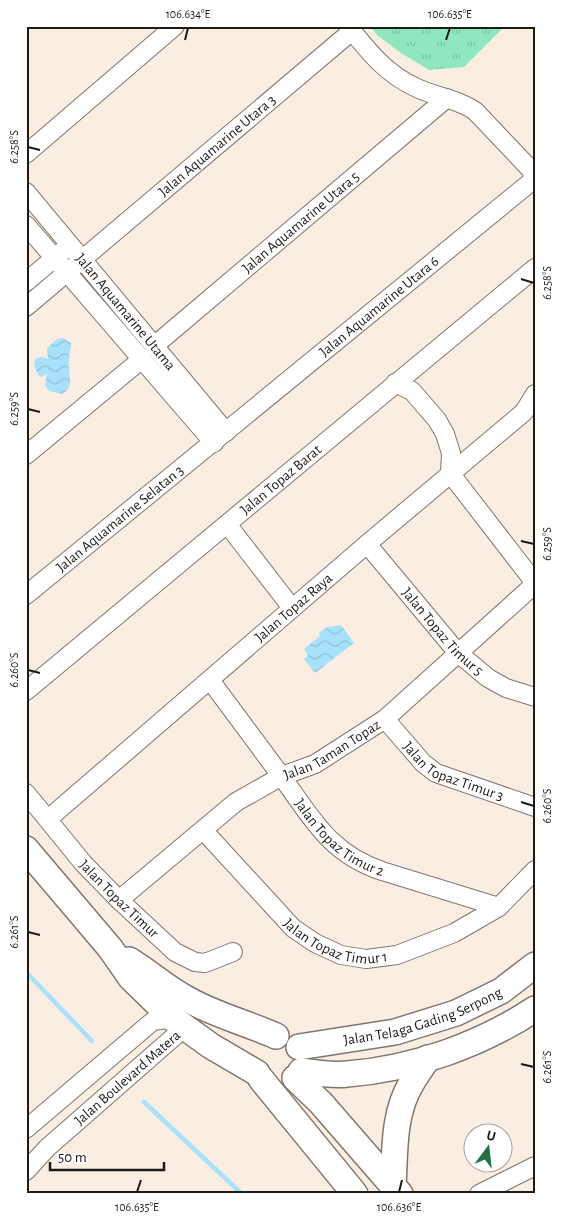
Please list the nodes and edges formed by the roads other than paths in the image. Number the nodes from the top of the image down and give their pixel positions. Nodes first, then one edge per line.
1 (175, 26) edge
2 (350, 29) edge
3 (447, 98) junction
4 (26, 154) edge
5 (26, 192) edge
6 (26, 225) edge
7 (70, 245) junction
8 (55, 258) junction
9 (82, 259) junction
10 (535, 268) edge
11 (67, 272) junction
12 (26, 282) edge
13 (26, 307) edge
14 (154, 346) junction
15 (142, 359) junction
16 (396, 383) junction
17 (535, 394) edge
18 (220, 437) junction
19 (26, 455) edge
20 (450, 473) junction
21 (227, 524) junction
22 (367, 544) junction
23 (535, 583) edge
24 (26, 595) edge
25 (292, 608) junction
26 (457, 652) junction
27 (210, 680) junction
28 (26, 691) edge
29 (535, 697) edge
30 (385, 719) junction
31 (282, 776) junction
32 (26, 793) edge
33 (535, 807) edge
34 (48, 820) junction
35 (203, 830) junction
36 (26, 849) edge
37 (535, 870) edge
38 (119, 900) junction
39 (499, 907) junction
40 (110, 948) junction
41 (234, 952) dead end
42 (535, 965) edge
43 (535, 1009) edge
44 (215, 1012) junction
45 (178, 1023) junction
46 (276, 1036) junction
47 (307, 1045) junction
48 (428, 1058) junction
49 (306, 1074) junction
50 (259, 1076) junction
51 (321, 1103) junction
52 (293, 1119) junction
53 (26, 1129) edge
54 (535, 1166) edge
55 (26, 1170) edge
56 (397, 1190) edge
57 (355, 1194) edge
58 (479, 1194) edge

1 - 4 street
2 - 3 street
2 - 9 street, Jalan Aquamarine Utara 3
3 - 14 street, Jalan Aquamarine Utara 5
3 - 18 street, Jalan Aquamarine Utara 6
5 - 7 street, Jalan Aquamarine Utama
6 - 8 street, Jalan Aquamarine Utama
7 - 8 street
7 - 9 street, Jalan Aquamarine Utama
8 - 11 street, Jalan Aquamarine Utama
8 - 12 street
9 - 11 street, Jalan Aquamarine Utara 3
9 - 14 street, Jalan Aquamarine Utama
10 - 16 street, Jalan Topaz Barat
11 - 13 street, Jalan Aquamarine Utara 3
11 - 15 street, Jalan Aquamarine Utama
14 - 18 street, Jalan Aquamarine Utama
15 - 18 street, Jalan Aquamarine Utama
15 - 19 street
16 - 20 street
16 - 21 street, Jalan Topaz Barat
17 - 20 street, Jalan Topaz Raya
18 - 24 street, Jalan Aquamarine Selatan 3
20 - 22 street, Jalan Topaz Raya
20 - 23 street
21 - 25 street
21 - 28 street, Jalan Topaz Barat
22 - 25 street, Jalan Topaz Raya
22 - 26 street, Jalan Topaz Timur 5
23 - 26 street, Jalan Taman Topaz
25 - 27 street, Jalan Topaz Raya
26 - 29 street, Jalan Topaz Timur 5
26 - 30 street, Jalan Taman Topaz
27 - 31 street, Jalan Topaz Timur 2
27 - 34 street, Jalan Topaz Raya
30 - 31 street, Jalan Taman Topaz
30 - 33 street, Jalan Topaz Timur 3
31 - 35 street, Jalan Taman Topaz
31 - 39 street, Jalan Topaz Timur 2
32 - 34 street, Jalan Topaz Timur
34 - 38 street, Jalan Topaz Timur
35 - 38 street, Jalan Taman Topaz
35 - 39 street, Jalan Topaz Timur 1
36 - 40 main road
37 - 39 street, Jalan Topaz Timur 1
38 - 41 street, Jalan Topaz Timur
40 - 44 main road
40 - 45 main road
42 - 47 main road, Jalan Telaga Gading Serpong
43 - 48 main road
44 - 45 main road
44 - 46 main road
45 - 50 main road
45 - 53 street, Jalan Boulevard Matera
45 - 55 street, Jalan Boulevard Matera
46 - 47 main road
46 - 50 main road
47 - 49 main road
48 - 49 main road
48 - 56 main road
49 - 50 main road
49 - 51 main road
50 - 52 main road
51 - 52 main road
51 - 56 main road
52 - 57 main road
54 - 58 street

